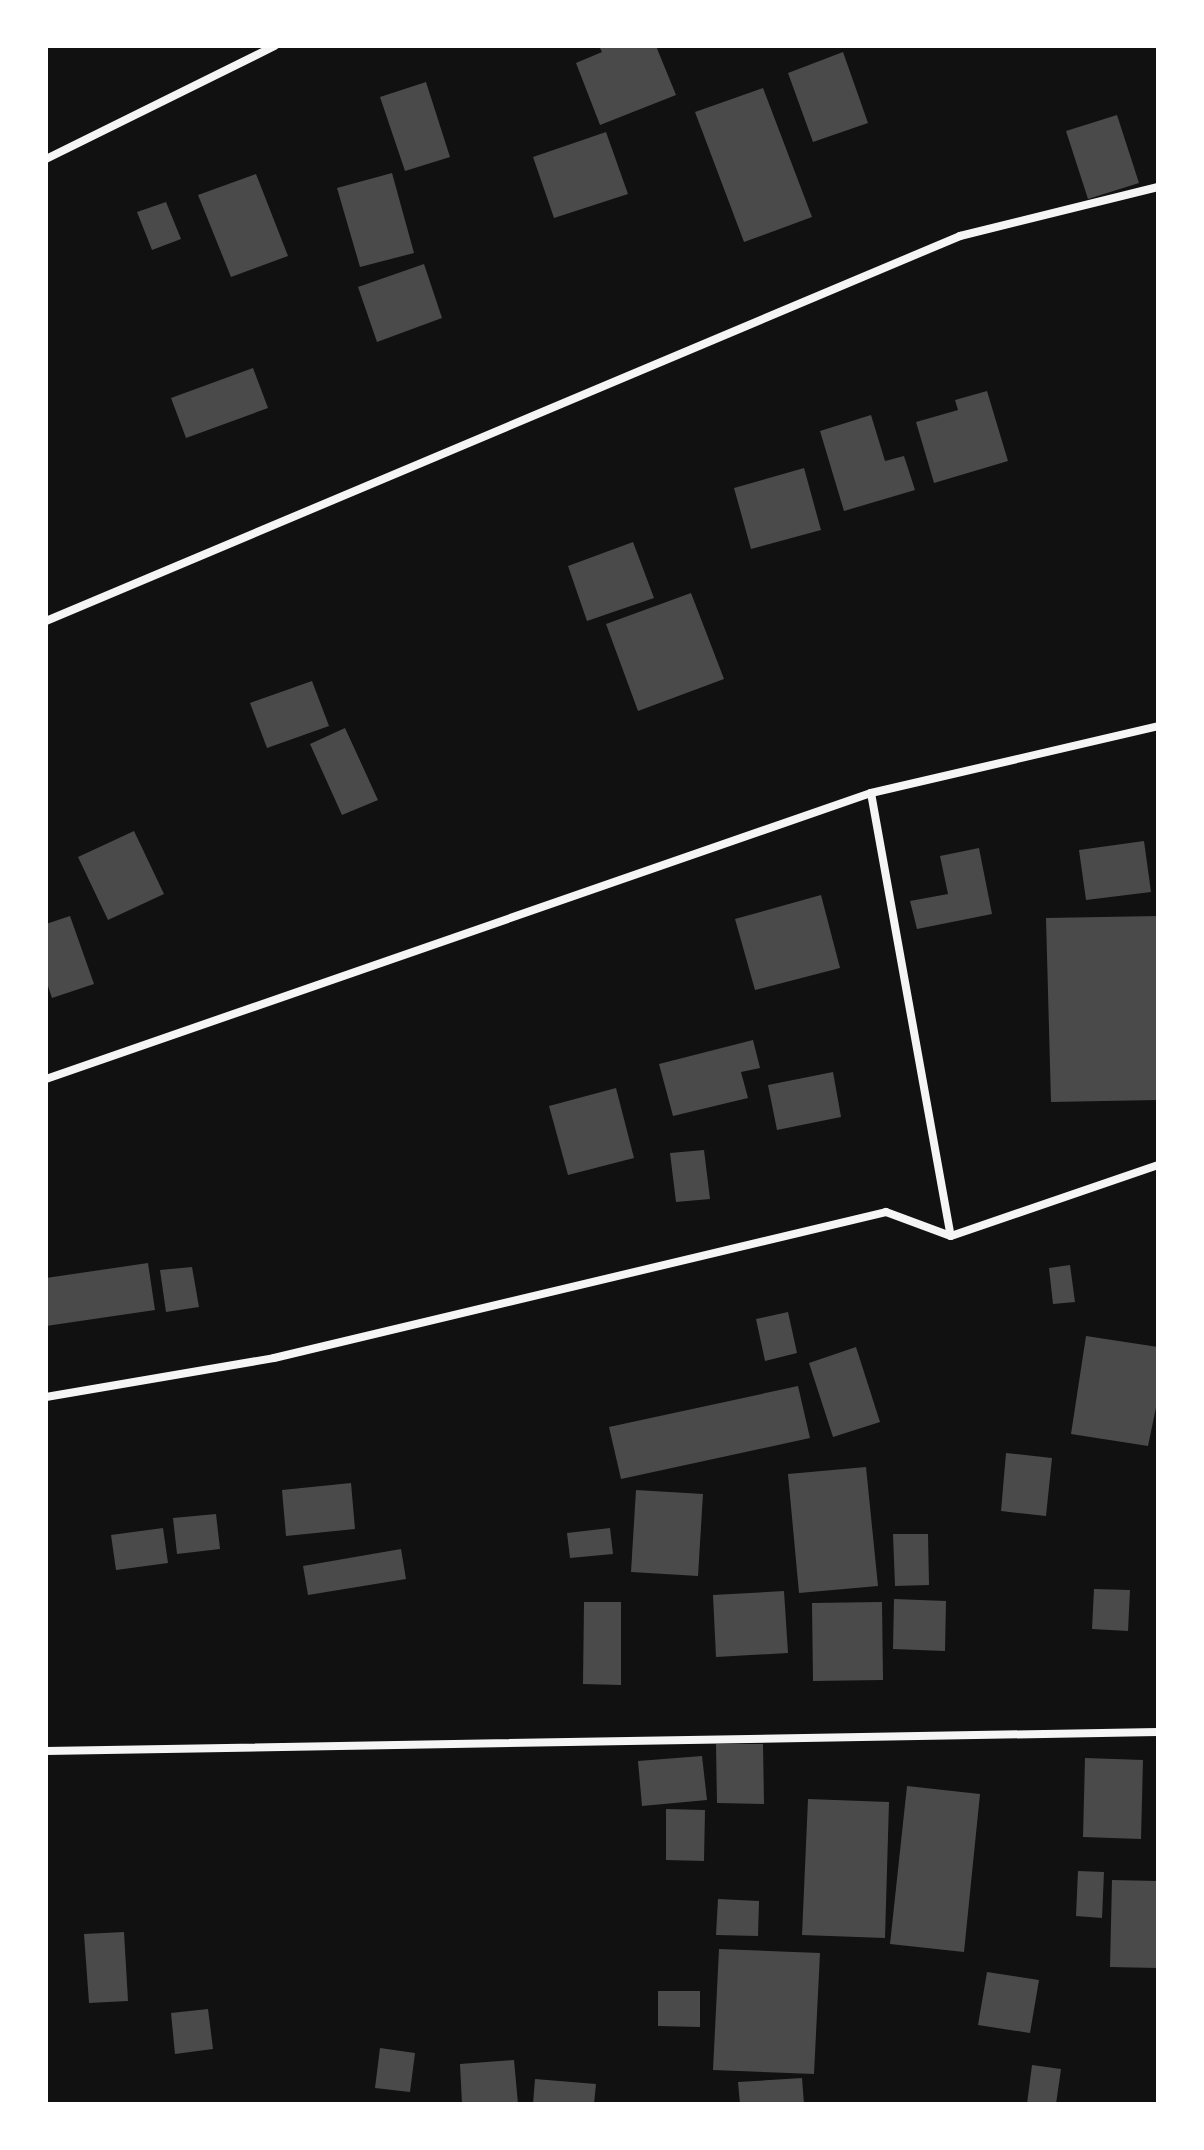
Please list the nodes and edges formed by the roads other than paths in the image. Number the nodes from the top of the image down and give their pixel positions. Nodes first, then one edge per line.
1 (275, 46) edge
2 (46, 159) edge
3 (1158, 187) edge
4 (46, 621) edge
5 (1158, 726) edge
6 (871, 793) junction
7 (46, 1079) edge
8 (1158, 1165) edge
9 (951, 1236) junction
10 (46, 1397) edge
11 (1158, 1732) edge
12 (46, 1751) edge

1 - 2 street
3 - 4 street
5 - 6 street
6 - 7 street
6 - 9 street
8 - 9 street
9 - 10 street
11 - 12 street

